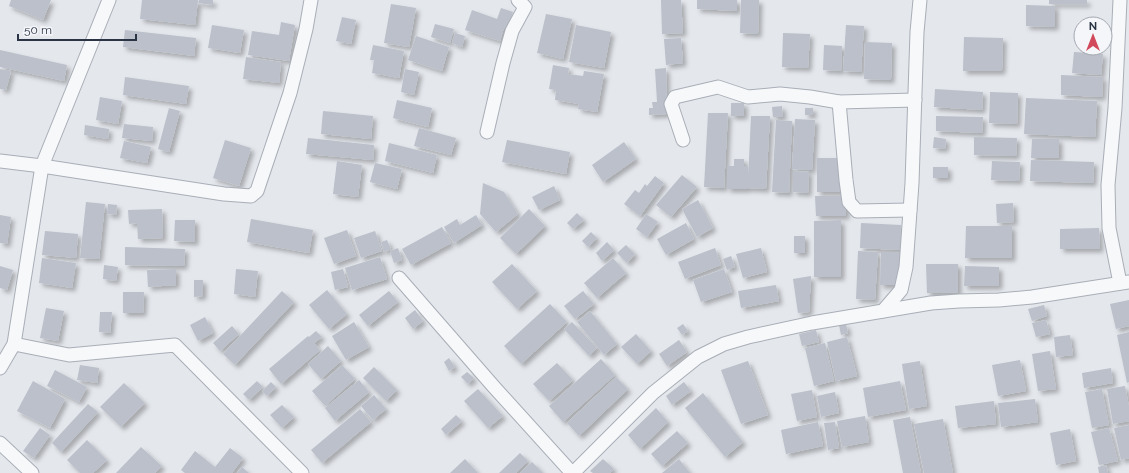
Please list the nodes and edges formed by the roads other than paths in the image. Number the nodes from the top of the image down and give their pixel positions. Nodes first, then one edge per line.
1 (109, 0) edge
2 (311, 0) edge
3 (518, 0) edge
4 (920, 0) edge
5 (1120, 0) edge
6 (915, 100) junction
7 (839, 102) junction
8 (487, 132) dead end
9 (683, 140) dead end
10 (0, 161) edge
11 (42, 166) junction
12 (910, 210) junction
13 (399, 278) dead end
14 (1125, 282) edge
15 (883, 311) junction
16 (14, 344) junction
17 (0, 368) edge
18 (0, 443) edge
19 (32, 473) edge
20 (302, 473) edge
21 (573, 473) edge

1 - 11 street
2 - 11 street
3 - 8 street
4 - 6 street
5 - 14 street
6 - 7 street
6 - 12 street
7 - 9 street
7 - 12 street
10 - 11 street
11 - 16 street
12 - 15 street
13 - 21 street
14 - 15 street
15 - 21 street
16 - 17 street
16 - 20 street
18 - 19 street

